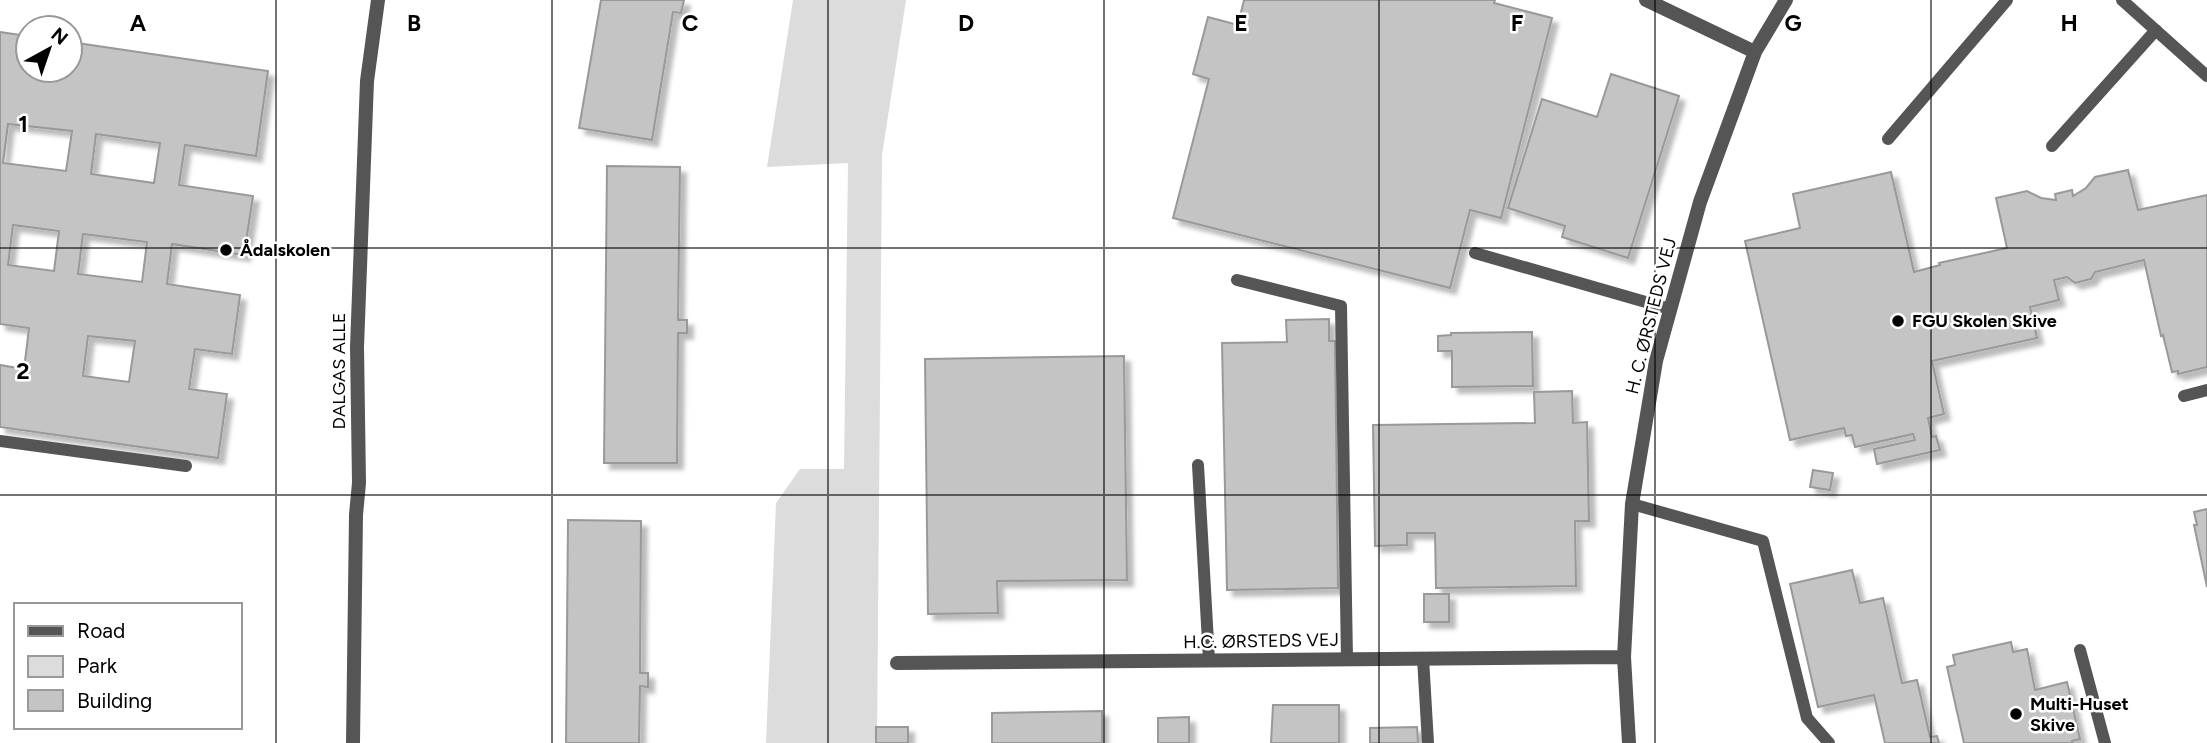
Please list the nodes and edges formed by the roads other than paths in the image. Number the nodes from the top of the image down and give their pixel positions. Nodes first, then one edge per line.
1 (379, 0) edge
2 (1646, 0) edge
3 (1786, 0) edge
4 (2007, 0) edge
5 (2122, 0) edge
6 (2156, 30) junction
7 (1755, 52) junction
8 (2207, 76) edge
9 (1888, 139) dead end
10 (2052, 146) dead end
11 (1475, 253) dead end
12 (1237, 280) dead end
13 (1670, 309) junction
14 (2207, 390) edge
15 (2184, 396) dead end
16 (0, 441) edge
17 (1198, 465) dead end
18 (186, 466) dead end
19 (1632, 504) junction
20 (2080, 650) dead end
21 (1624, 657) junction
22 (1423, 658) junction
23 (1347, 659) junction
24 (1209, 660) junction
25 (897, 663) dead end
26 (353, 743) edge
27 (1428, 743) edge
28 (1629, 743) edge
29 (1829, 743) edge
30 (2105, 743) edge

1 - 26 street, DALGAS ALLE
2 - 7 street
3 - 7 street, H. C. ØRSTEDS VEJ
4 - 9 lane
5 - 6 lane
6 - 8 lane
6 - 10 lane
7 - 13 street, H. C. ØRSTEDS VEJ
11 - 13 lane
12 - 23 lane
13 - 19 street, H. C. ØRSTEDS VEJ
14 - 15 lane
16 - 18 lane
17 - 24 lane
19 - 21 street, H. C. ØRSTEDS VEJ
19 - 29 lane
20 - 30 lane
21 - 22 street, H.C. ØRSTEDS VEJ
21 - 28 street, H. C. ØRSTEDS VEJ
22 - 23 street, H.C. ØRSTEDS VEJ
22 - 27 lane
23 - 24 street, H.C. ØRSTEDS VEJ
24 - 25 street, H.C. ØRSTEDS VEJ

